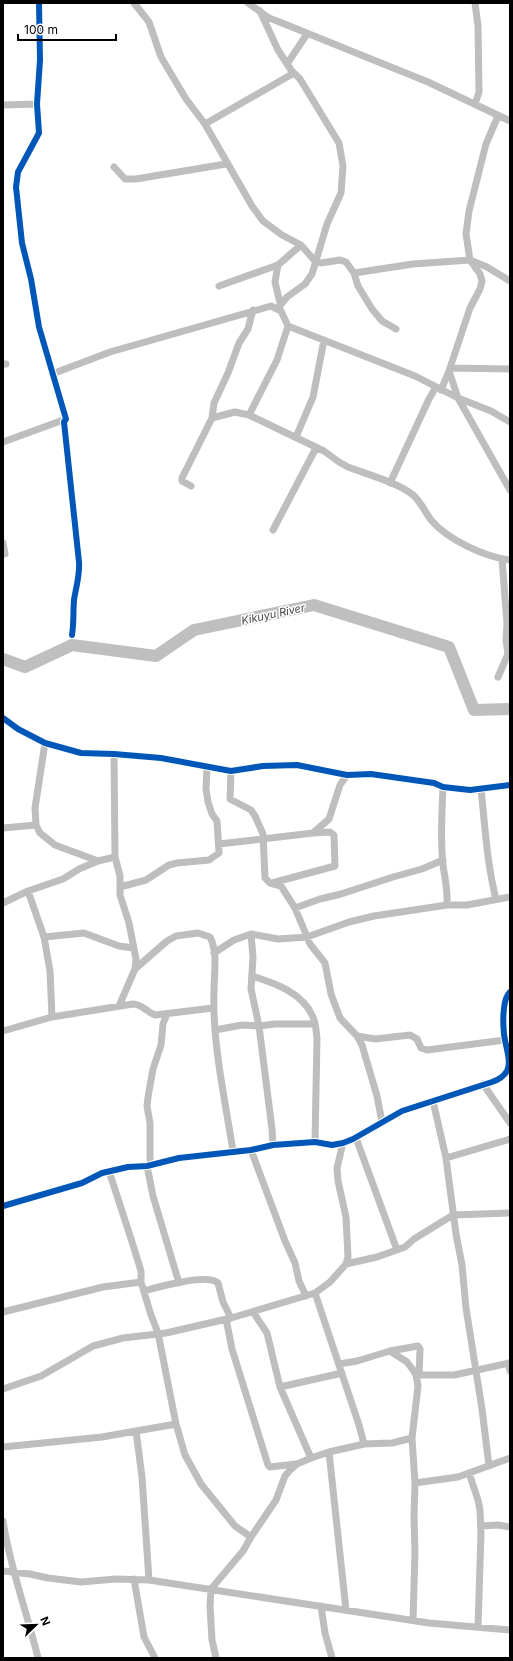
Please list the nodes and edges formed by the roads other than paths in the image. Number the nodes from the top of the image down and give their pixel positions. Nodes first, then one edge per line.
1 (39, 3) edge
2 (134, 3) edge
3 (248, 3) edge
4 (475, 3) edge
5 (260, 11) junction
6 (307, 34) junction
7 (287, 64) junction
8 (294, 73) junction
9 (37, 104) junction
10 (475, 104) junction
11 (3, 105) edge
12 (498, 116) junction
13 (510, 121) edge
14 (205, 124) junction
15 (226, 164) junction
16 (114, 167) dead end
17 (301, 245) junction
18 (470, 260) junction
19 (315, 261) junction
20 (278, 265) junction
21 (354, 273) junction
22 (510, 281) edge
23 (219, 286) dead end
24 (279, 306) junction
25 (254, 310) junction
26 (288, 326) junction
27 (396, 329) dead end
28 (324, 340) junction
29 (510, 369) edge
30 (450, 370) junction
31 (52, 374) junction
32 (438, 389) junction
33 (458, 398) junction
34 (248, 415) junction
35 (212, 418) junction
36 (66, 419) junction
37 (510, 422) edge
38 (296, 437) junction
39 (3, 442) edge
40 (316, 448) junction
41 (390, 483) junction
42 (191, 486) dead end
43 (510, 490) edge
44 (273, 530) dead end
45 (3, 542) edge
46 (5, 554) dead end
47 (506, 560) edge
48 (72, 635) dead end
49 (498, 676) dead end
50 (3, 718) edge
51 (45, 743) junction
52 (114, 754) junction
53 (206, 768) junction
54 (231, 771) junction
55 (347, 775) junction
56 (510, 785) edge
57 (443, 787) junction
58 (481, 789) junction
59 (36, 825) junction
60 (3, 828) edge
61 (313, 833) junction
62 (263, 839) junction
63 (219, 844) junction
64 (115, 857) junction
65 (443, 860) junction
66 (98, 861) junction
67 (270, 883) junction
68 (120, 887) junction
69 (28, 891) junction
70 (510, 897) edge
71 (496, 899) junction
72 (3, 903) edge
73 (448, 905) junction
74 (295, 908) junction
75 (251, 934) junction
76 (44, 937) junction
77 (307, 937) junction
78 (133, 948) junction
79 (214, 953) junction
80 (135, 969) junction
81 (252, 976) junction
82 (510, 992) edge
83 (119, 1006) junction
84 (213, 1008) junction
85 (167, 1014) junction
86 (52, 1017) junction
87 (315, 1024) junction
88 (259, 1026) junction
89 (215, 1030) junction
90 (3, 1031) edge
91 (356, 1036) junction
92 (505, 1040) junction
93 (483, 1084) junction
94 (433, 1101) junction
95 (382, 1122) junction
96 (510, 1123) edge
97 (356, 1138) junction
98 (510, 1139) edge
99 (315, 1142) junction
100 (343, 1143) junction
101 (272, 1145) junction
102 (251, 1150) junction
103 (233, 1151) junction
104 (446, 1158) junction
105 (149, 1166) junction
106 (109, 1171) junction
107 (3, 1206) edge
108 (510, 1213) edge
109 (453, 1215) junction
110 (397, 1250) junction
111 (346, 1264) junction
112 (141, 1282) junction
113 (179, 1283) junction
114 (144, 1291) junction
115 (315, 1293) junction
116 (306, 1296) junction
117 (3, 1312) edge
118 (253, 1312) junction
119 (228, 1319) junction
120 (158, 1333) junction
121 (390, 1351) junction
122 (509, 1363) edge
123 (339, 1364) junction
124 (476, 1371) junction
125 (510, 1372) edge
126 (342, 1373) junction
127 (418, 1375) junction
128 (280, 1387) junction
129 (3, 1389) edge
130 (176, 1424) junction
131 (136, 1431) junction
132 (412, 1438) junction
133 (364, 1444) junction
134 (3, 1447) edge
135 (329, 1452) junction
136 (311, 1458) junction
137 (510, 1458) edge
138 (297, 1464) junction
139 (489, 1466) junction
140 (469, 1473) junction
141 (415, 1483) junction
142 (3, 1521) edge
143 (481, 1526) junction
144 (510, 1527) edge
145 (251, 1537) junction
146 (3, 1571) edge
147 (14, 1572) junction
148 (134, 1579) junction
149 (149, 1580) junction
150 (211, 1590) junction
151 (321, 1606) junction
152 (346, 1610) junction
153 (413, 1620) junction
154 (478, 1627) junction
155 (510, 1630) edge
156 (38, 1658) edge
157 (155, 1658) edge
158 (216, 1658) edge
159 (332, 1658) edge

1 - 9 street
2 - 14 street
3 - 5 street
4 - 10 street
5 - 6 street
5 - 7 street
6 - 7 street
6 - 10 street
7 - 8 street
8 - 14 street
8 - 19 street
9 - 11 street
9 - 31 street
10 - 12 street
12 - 13 street
12 - 18 street
14 - 15 street
15 - 16 street
15 - 17 street
17 - 19 street
17 - 20 street
18 - 21 street
18 - 22 street
18 - 30 street
19 - 21 street
19 - 24 street
20 - 23 street
20 - 24 street
21 - 27 street
24 - 25 street
24 - 26 street
25 - 31 street
25 - 35 street
26 - 28 street
26 - 34 street
28 - 32 street
28 - 38 street
29 - 30 street
30 - 32 street
30 - 33 street
31 - 36 street
32 - 33 street
32 - 41 street
33 - 37 street
33 - 43 street
34 - 35 street
34 - 38 street
35 - 42 street
36 - 39 street
36 - 48 street
38 - 40 street
40 - 41 street
40 - 44 street
41 - 47 street
45 - 46 street
47 - 49 street
50 - 51 street
51 - 52 street
51 - 59 street
52 - 53 street
52 - 64 street
53 - 54 street
53 - 63 street
54 - 55 street
54 - 62 street
55 - 57 street
55 - 61 street
56 - 58 street
57 - 58 street
57 - 65 street
58 - 71 street
59 - 60 street
59 - 66 street
61 - 62 street
61 - 67 street
62 - 63 street
62 - 67 street
63 - 68 street
64 - 66 street
64 - 68 street
65 - 73 street
65 - 74 street
66 - 69 street
67 - 74 street
68 - 78 street
69 - 72 street
69 - 76 street
70 - 71 street
71 - 73 street
73 - 77 street
74 - 77 street
75 - 77 street
75 - 79 street
75 - 81 street
76 - 78 street
76 - 86 street
77 - 91 street
78 - 80 street
79 - 80 street
79 - 84 street
80 - 83 street
81 - 87 street
81 - 88 street
82 - 92 street
83 - 85 street
83 - 86 street
84 - 85 street
84 - 89 street
85 - 105 street
86 - 90 street
87 - 88 street
87 - 99 street
88 - 89 street
88 - 101 street
89 - 103 street
91 - 92 street
91 - 95 street
92 - 93 street
93 - 94 street
93 - 96 street
94 - 95 street
94 - 104 street
95 - 97 street
97 - 100 street
97 - 110 street
98 - 104 street
99 - 100 street
99 - 101 street
100 - 111 street
101 - 102 street
102 - 103 street
102 - 116 street
103 - 105 street
104 - 109 street
105 - 106 street
105 - 113 street
106 - 107 street
106 - 112 street
108 - 109 street
109 - 110 street
109 - 124 street
110 - 111 street
111 - 115 street
112 - 114 street
112 - 117 street
113 - 114 street
113 - 119 street
114 - 120 street
115 - 116 street
115 - 123 street
116 - 118 street
118 - 119 street
118 - 128 street
119 - 120 street
119 - 138 street
120 - 129 street
120 - 130 street
121 - 123 street
121 - 127 street
121 - 127 street
122 - 124 street
122 - 125 street
123 - 126 street
124 - 127 street
124 - 139 street
126 - 128 street
126 - 133 street
127 - 132 street
128 - 136 street
130 - 131 street
130 - 145 street
131 - 134 street
131 - 149 street
132 - 133 street
132 - 141 street
133 - 135 street
135 - 136 street
135 - 152 street
136 - 138 street
137 - 139 street
138 - 145 street
139 - 140 street
140 - 141 street
140 - 143 street
141 - 153 street
142 - 147 street
143 - 144 street
143 - 154 street
145 - 150 street
146 - 147 street
147 - 148 street
147 - 156 street
148 - 149 street
148 - 157 street
149 - 150 street
150 - 151 street
150 - 158 street
151 - 152 street
151 - 159 street
152 - 153 street
153 - 154 street
154 - 155 street

